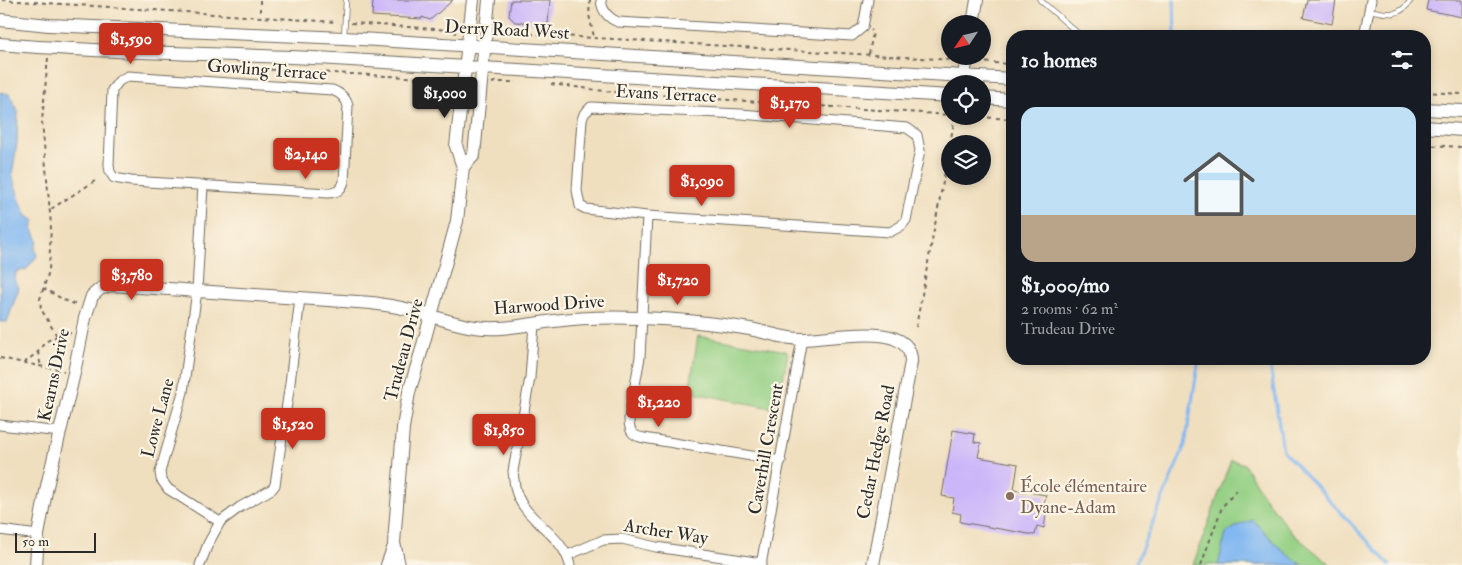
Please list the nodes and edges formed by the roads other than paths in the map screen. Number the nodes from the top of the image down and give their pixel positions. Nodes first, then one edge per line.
1 (346, 0) edge
2 (473, 0) edge
3 (489, 0) edge
4 (601, 0) edge
5 (868, 0) edge
6 (977, 0) edge
7 (1040, 0) edge
8 (1371, 0) edge
9 (1411, 0) edge
10 (1369, 10) junction
11 (974, 15) edge
12 (0, 20) edge
13 (1074, 30) edge
14 (1365, 30) edge
15 (344, 38) junction
16 (0, 44) edge
17 (467, 45) junction
18 (485, 46) junction
19 (464, 66) junction
20 (483, 66) junction
21 (948, 75) edge
22 (991, 78) edge
23 (1006, 79) edge
24 (941, 95) edge
25 (991, 99) edge
26 (1006, 100) edge
27 (1431, 109) edge
28 (1462, 112) edge
29 (1431, 127) edge
30 (1462, 130) edge
31 (463, 167) junction
32 (203, 185) junction
33 (647, 216) junction
34 (198, 291) junction
35 (300, 298) junction
36 (431, 316) junction
37 (642, 318) junction
38 (534, 325) junction
39 (802, 339) junction
40 (907, 346) joint
41 (0, 425) edge
42 (60, 432) junction
43 (781, 461) junction
44 (220, 522) junction
45 (0, 530) edge
46 (38, 535) junction
47 (394, 543) junction
48 (568, 555) junction
49 (761, 564) edge
50 (36, 565) edge
51 (200, 565) edge
52 (387, 565) edge
53 (399, 565) edge
54 (570, 565) edge
55 (873, 565) edge

1 - 15 lane
2 - 17 street, Trudeau Drive
3 - 18 street, Trudeau Drive
4 - 5 street
6 - 11 street
7 - 13 lane
8 - 10 street
9 - 10 lane
10 - 14 street
12 - 15 street, Derry Road West
15 - 17 street, Derry Road West
16 - 19 street
17 - 18 street, Derry Road West
17 - 19 street, Trudeau Drive
18 - 20 street, Trudeau Drive
18 - 21 street, Derry Road West
19 - 20 street
19 - 31 street, Trudeau Drive
20 - 24 street
20 - 31 street, Trudeau Drive
22 - 23 street, Derry Road West
25 - 26 street
27 - 28 street
29 - 30 street
31 - 36 street, Trudeau Drive
32 - 32 street, Gowling Terrace
32 - 34 street, Lowe Lane
33 - 33 street, Evans Terrace
33 - 37 street
34 - 35 street, Kearns Drive
34 - 42 street, Kearns Drive
34 - 44 street, Lowe Lane
35 - 36 street, Kearns Drive
35 - 44 street
36 - 38 street, Harwood Drive
36 - 47 street, Trudeau Drive
37 - 38 street, Harwood Drive
37 - 39 street, Harwood Drive
37 - 43 street
38 - 48 street
39 - 40 street, Harwood Drive
39 - 43 street, Caverhill Crescent
40 - 55 street, Cedar Hedge Road
41 - 42 street
42 - 46 street, Kearns Drive
43 - 49 street, Caverhill Crescent
44 - 51 street
45 - 46 street
46 - 50 street, Kearns Drive
47 - 52 street, Trudeau Drive
47 - 53 street, Trudeau Drive
48 - 49 street, Archer Way
48 - 54 street

